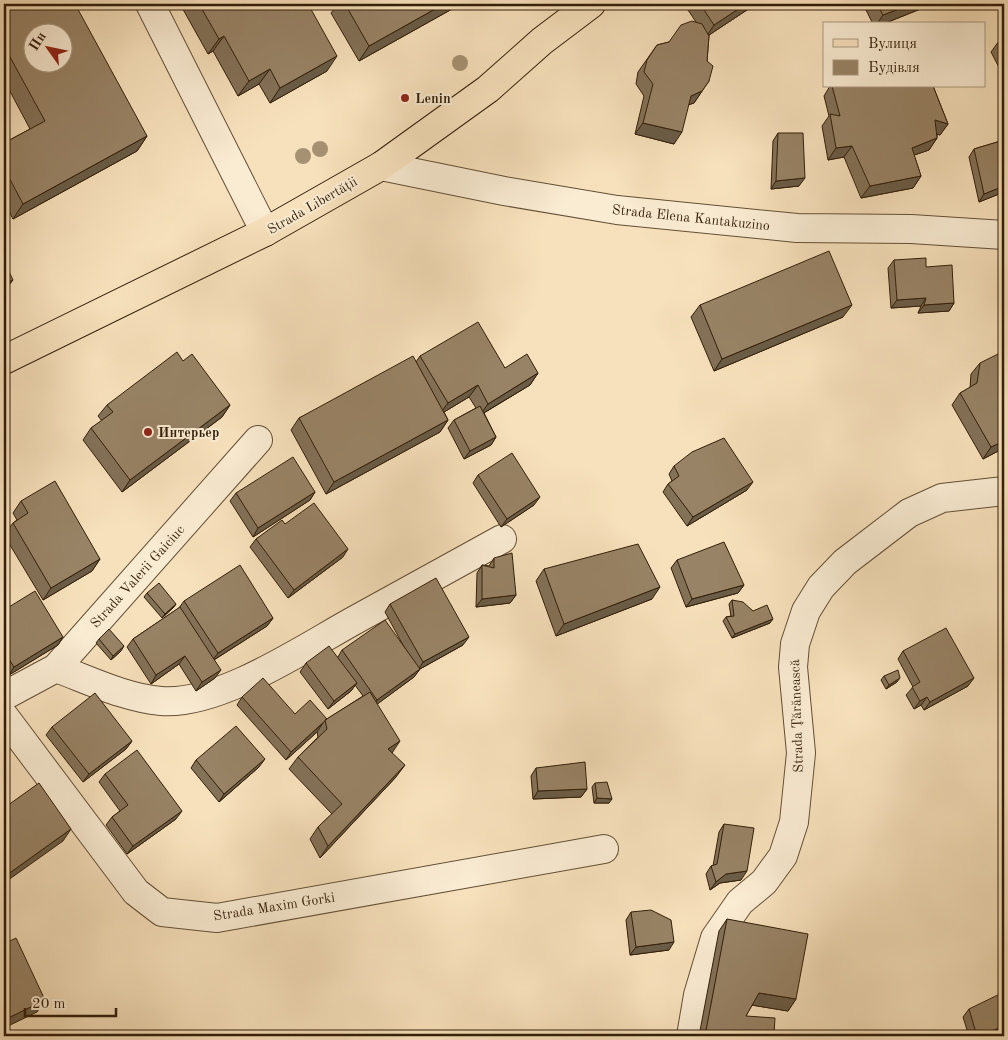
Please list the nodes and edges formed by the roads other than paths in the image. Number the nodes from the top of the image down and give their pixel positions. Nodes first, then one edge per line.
1 (150, 4) edge
2 (590, 4) edge
3 (380, 166) junction
4 (265, 232) junction
5 (1004, 235) edge
6 (4, 360) edge
7 (258, 440) dead end
8 (1004, 490) edge
9 (502, 539) dead end
10 (56, 668) junction
11 (4, 696) edge
12 (4, 716) edge
13 (604, 849) dead end
14 (691, 1036) edge

1 - 4 street
2 - 3 main road, Strada Libertății
3 - 4 main road, Strada Libertății
3 - 5 street, Strada Elena Kantakuzino
4 - 6 main road, Strada Libertății
7 - 10 street, Strada Valerii Gaiciuc
8 - 14 street, Strada Țărănească
9 - 10 street
10 - 11 street, Strada Valerii Gaiciuc
12 - 13 street, Strada Maxim Gorki

